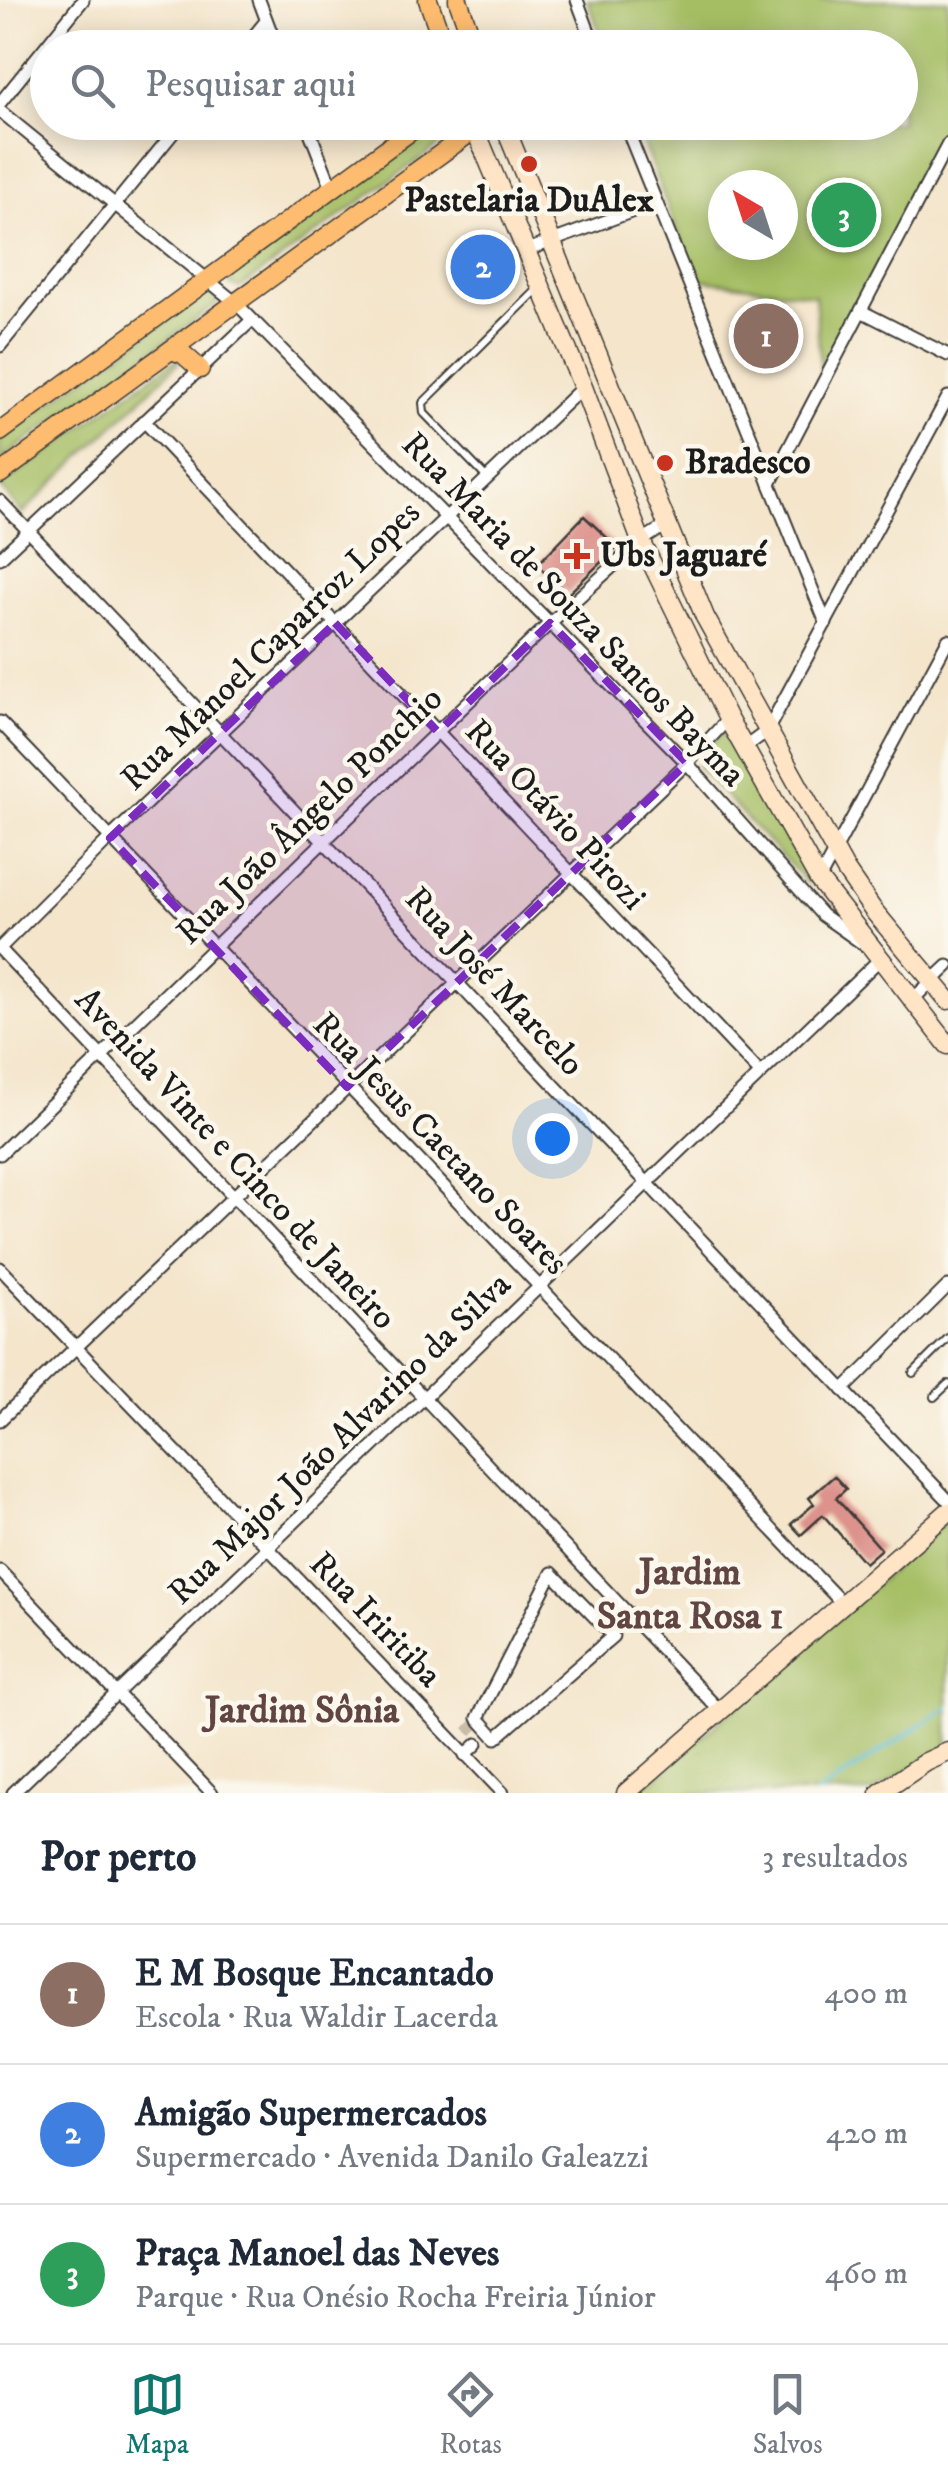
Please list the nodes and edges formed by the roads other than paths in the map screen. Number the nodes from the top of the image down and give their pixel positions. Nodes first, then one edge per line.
1 (83, 0) edge
2 (259, 0) edge
3 (428, 0) edge
4 (458, 0) edge
5 (577, 0) edge
6 (266, 21) junction
7 (60, 30) edge
8 (259, 30) edge
9 (270, 30) edge
10 (439, 30) edge
11 (469, 30) edge
12 (588, 30) edge
13 (30, 68) edge
14 (0, 107) edge
15 (30, 133) edge
16 (39, 140) edge
17 (167, 140) edge
18 (313, 140) edge
19 (400, 140) edge
20 (459, 140) edge
21 (484, 140) edge
22 (510, 140) edge
23 (631, 140) edge
24 (948, 144) edge
25 (334, 191) junction
26 (655, 203) junction
27 (114, 204) junction
28 (552, 241) junction
29 (525, 251) junction
30 (210, 280) junction
31 (540, 286) junction
32 (236, 304) junction
33 (860, 311) junction
34 (252, 320) junction
35 (0, 346) edge
36 (171, 350) junction
37 (948, 356) edge
38 (200, 369) junction
39 (583, 387) junction
40 (948, 397) edge
41 (144, 421) junction
42 (0, 432) edge
43 (0, 474) edge
44 (488, 479) junction
45 (770, 484) junction
46 (0, 501) edge
47 (446, 518) junction
48 (666, 526) junction
49 (28, 530) junction
50 (641, 541) junction
51 (0, 558) edge
52 (336, 623) junction
53 (550, 623) junction
54 (826, 623) junction
55 (948, 640) edge
56 (942, 666) edge
57 (728, 718) junction
58 (0, 722) edge
59 (767, 731) junction
60 (438, 732) junction
61 (220, 733) junction
62 (744, 748) junction
63 (687, 762) junction
64 (110, 838) junction
65 (324, 842) junction
66 (836, 853) junction
67 (572, 873) junction
68 (819, 880) junction
69 (0, 948) edge
70 (214, 948) junction
71 (877, 955) junction
72 (948, 966) edge
73 (932, 981) junction
74 (457, 983) junction
75 (948, 1000) edge
76 (911, 1001) junction
77 (948, 1045) edge
78 (100, 1058) junction
79 (760, 1073) junction
80 (348, 1088) junction
81 (0, 1154) edge
82 (647, 1182) junction
83 (232, 1198) junction
84 (0, 1268) edge
85 (948, 1286) edge
86 (538, 1288) junction
87 (948, 1338) edge
88 (76, 1348) junction
89 (913, 1373) dead end
90 (948, 1384) edge
91 (844, 1390) junction
92 (934, 1397) dead end
93 (422, 1399) junction
94 (0, 1420) edge
95 (948, 1500) edge
96 (948, 1512) edge
97 (267, 1548) junction
98 (0, 1571) edge
99 (841, 1602) junction
100 (117, 1693) junction
101 (720, 1711) junction
102 (465, 1733) tunnel mouth
103 (485, 1737) junction
104 (454, 1743) junction
105 (948, 1752) edge
106 (465, 1755) junction
107 (12, 1793) edge
108 (212, 1793) edge
109 (503, 1793) edge
110 (626, 1793) edge
111 (880, 1793) edge

1 - 7 street
2 - 6 street
3 - 10 main road
4 - 11 main road
5 - 12 street
6 - 8 street
6 - 9 street
13 - 14 street
14 - 15 street, Rua Maria de Souza Santos Bayma
16 - 27 street, Rua Maria de Souza Santos Bayma
17 - 27 street
18 - 25 street
19 - 25 main road
20 - 32 main road
21 - 29 main road
22 - 28 main road
23 - 26 street
24 - 33 street
25 - 30 main road
26 - 28 street
26 - 45 street
27 - 30 street, Rua Maria de Souza Santos Bayma
27 - 35 street
28 - 29 street
28 - 48 main road
29 - 31 main road
30 - 32 street, Rua Maria de Souza Santos Bayma
30 - 42 main road
31 - 39 main road
31 - 44 lane
32 - 34 street, Rua Maria de Souza Santos Bayma
32 - 36 main road
33 - 37 street
33 - 45 street
34 - 38 street
34 - 47 street, Rua Maria de Souza Santos Bayma
36 - 38 main road
36 - 43 main road
38 - 41 street
39 - 44 street, Rua Manoel Caparroz Lopes
39 - 50 main road
40 - 54 street
41 - 49 street
41 - 52 street, Rua Otávio Pirozi
44 - 47 street, Rua Manoel Caparroz Lopes
45 - 54 street
46 - 49 street, Rua José Marcelo
47 - 52 street, Rua Manoel Caparroz Lopes
47 - 53 street, Rua Maria de Souza Santos Bayma
48 - 50 street, Rua João Ângelo Ponchio
48 - 59 main road
49 - 51 street
49 - 61 street, Rua José Marcelo
50 - 53 street, Rua João Ângelo Ponchio
50 - 57 main road
52 - 60 street, Rua Otávio Pirozi
52 - 61 street, Rua Manoel Caparroz Lopes
53 - 60 street, Rua João Ângelo Ponchio
53 - 63 street, Rua Maria de Souza Santos Bayma
54 - 59 street
55 - 56 street
56 - 66 street
57 - 62 main road
57 - 63 street
58 - 64 street, Rua Jesus Caetano Soares
59 - 62 street
59 - 66 main road
60 - 65 street, Rua João Ângelo Ponchio
60 - 67 street, Rua Otávio Pirozi
61 - 64 street, Rua Manoel Caparroz Lopes
61 - 65 street, Rua José Marcelo
62 - 68 main road
63 - 67 street
63 - 71 street, Rua Maria de Souza Santos Bayma
64 - 69 street, Rua Manoel Caparroz Lopes
64 - 70 street, Rua Jesus Caetano Soares
65 - 70 street, Rua João Ângelo Ponchio
65 - 74 street, Rua José Marcelo
66 - 68 street
66 - 73 main road
67 - 74 street
67 - 79 street, Rua Otávio Pirozi
68 - 71 main road
69 - 78 street, Avenida Vinte e Cinco de Janeiro
70 - 78 street, Rua João Ângelo Ponchio
70 - 80 street, Rua Jesus Caetano Soares
71 - 76 main road
71 - 79 street, Rua Major João Alvarino da Silva
72 - 73 street
73 - 75 main road
73 - 76 street
74 - 80 street
74 - 82 street, Rua José Marcelo
76 - 77 main road
78 - 81 street, Rua João Ângelo Ponchio
78 - 83 street, Avenida Vinte e Cinco de Janeiro
79 - 82 street, Rua Major João Alvarino da Silva
80 - 83 street
80 - 86 street, Rua Jesus Caetano Soares
82 - 86 street, Rua Major João Alvarino da Silva
82 - 91 street, Rua José Marcelo
83 - 88 street
83 - 93 street, Avenida Vinte e Cinco de Janeiro
84 - 88 street, Rua Iriritiba
85 - 91 street
86 - 93 street, Rua Major João Alvarino da Silva
86 - 99 street, Rua Jesus Caetano Soares
87 - 89 lane
88 - 94 street
88 - 97 street, Rua Iriritiba
90 - 92 lane
91 - 95 street, Rua José Marcelo
93 - 97 street, Rua Major João Alvarino da Silva
93 - 101 street, Avenida Vinte e Cinco de Janeiro
96 - 99 main road
97 - 100 street, Rua Major João Alvarino da Silva
97 - 104 street, Rua Iriritiba
98 - 100 street
99 - 101 main road
100 - 107 street, Rua Major João Alvarino da Silva
100 - 108 street
101 - 110 main road
102 - 104 street
103 - 103 street
103 - 106 street
104 - 106 street, Rua Iriritiba
105 - 111 main road
106 - 109 street, Rua Iriritiba

